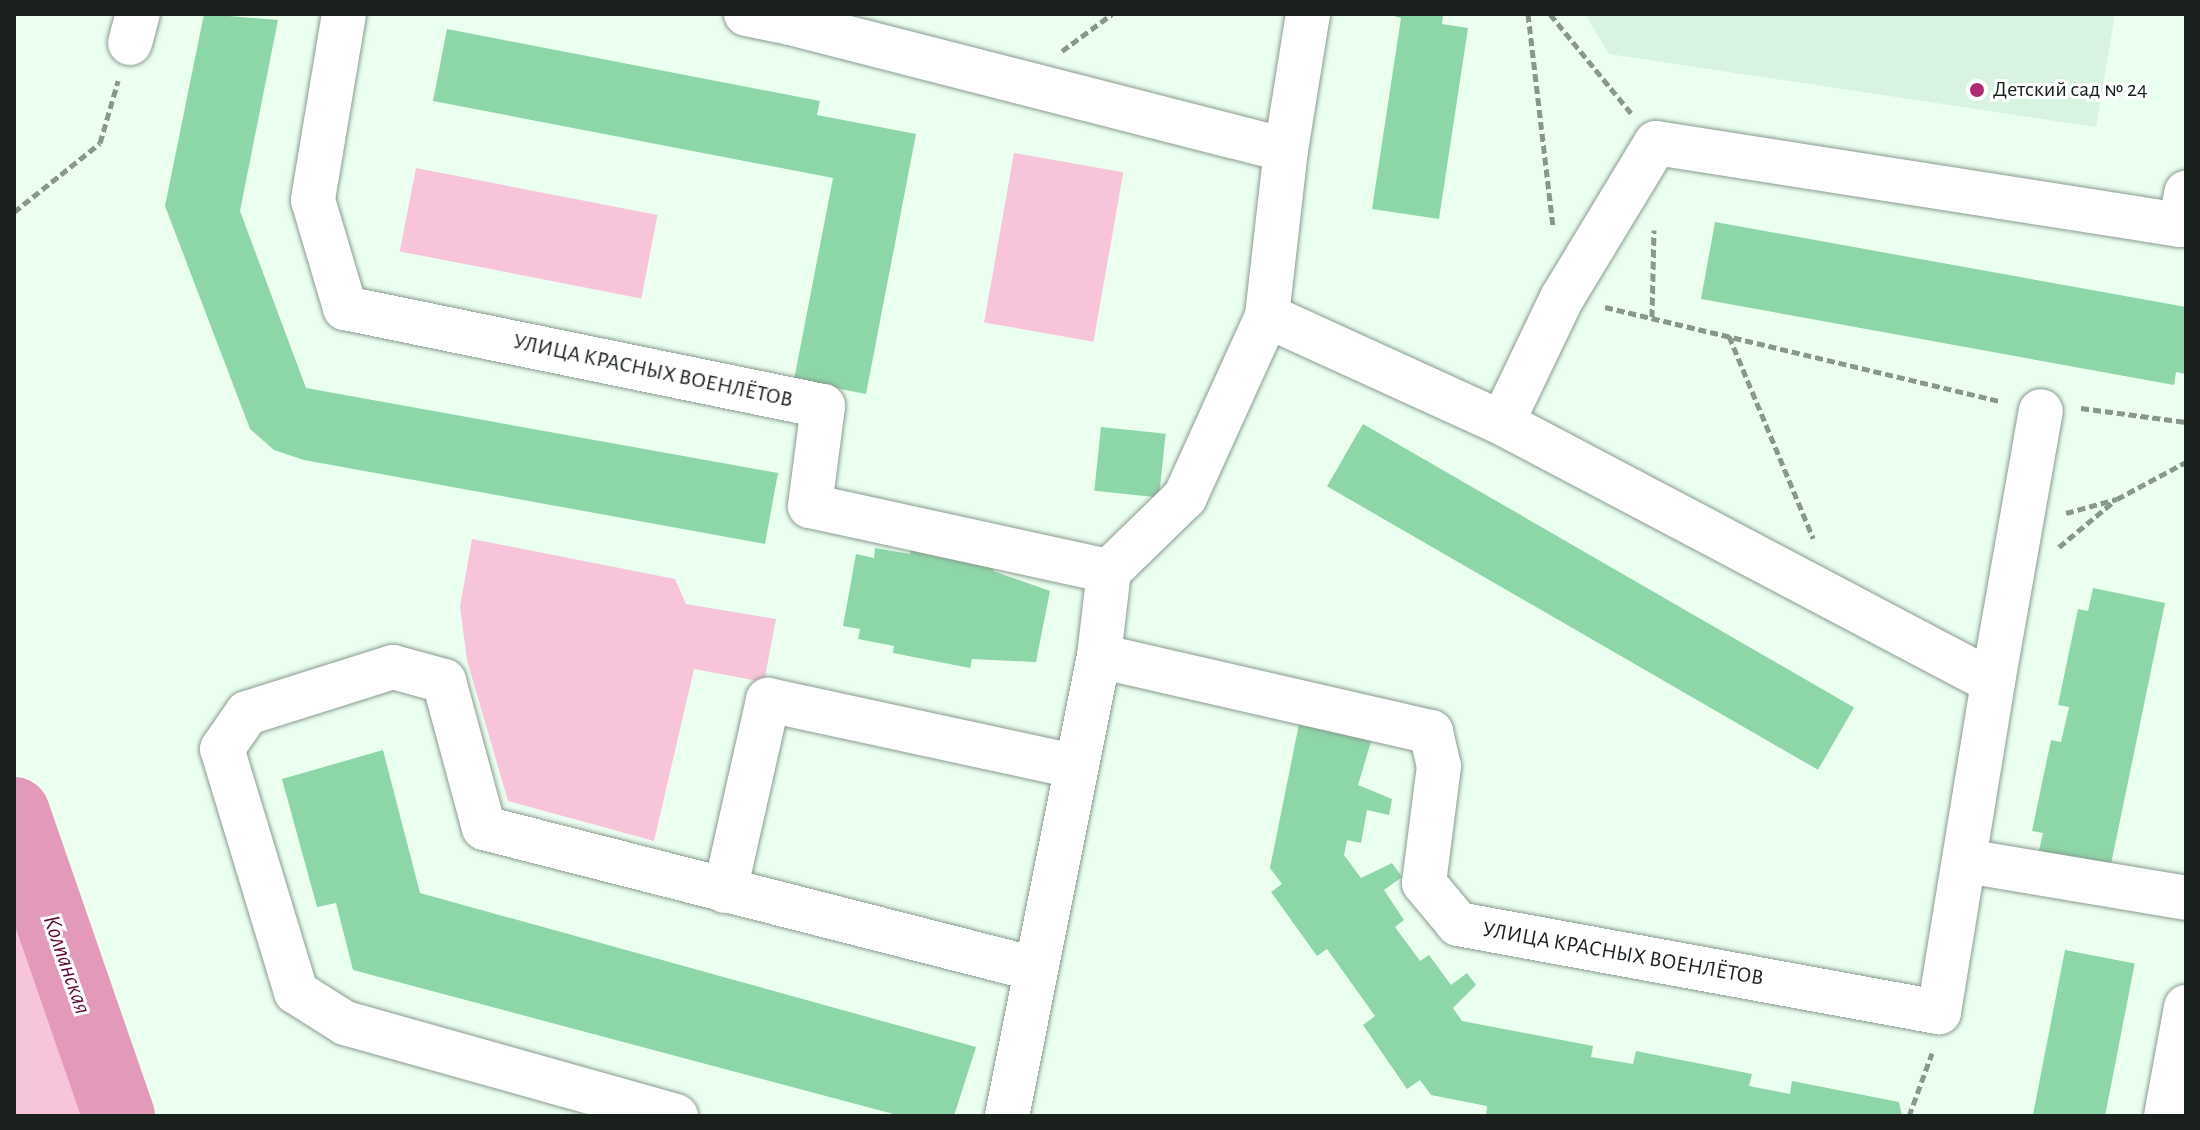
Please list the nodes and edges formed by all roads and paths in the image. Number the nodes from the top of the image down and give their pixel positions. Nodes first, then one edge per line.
1 (344, 14) edge
2 (746, 14) edge
3 (1308, 14) edge
4 (1528, 14) edge
5 (1550, 14) edge
6 (791, 18) edge
7 (134, 28) edge
8 (1656, 143) junction
9 (1286, 150) junction
10 (2186, 193) edge
11 (14, 212) edge
12 (1554, 235) dead end
13 (1562, 298) junction
14 (1267, 316) junction
15 (1728, 336) junction
16 (2041, 411) junction
17 (2186, 422) edge
18 (1502, 423) junction
19 (2186, 462) edge
20 (2117, 499) junction
21 (2023, 525) junction
22 (1818, 550) dead end
23 (1109, 571) junction
24 (2014, 584) junction
25 (1099, 656) junction
26 (1993, 682) junction
27 (1073, 766) junction
28 (1966, 861) junction
29 (725, 891) junction
30 (2186, 898) edge
31 (1035, 969) junction
32 (2186, 1007) edge
33 (1939, 1012) junction
34 (676, 1116) edge
35 (1007, 1116) edge
36 (1909, 1116) edge
37 (2166, 1116) edge

1 - 23 lane, УЛИЦА КРАСНЫХ ВОЕНЛЁТОВ
2 - 6 lane
3 - 9 lane
4 - 12 path
5 - 8 path
6 - 9 lane
7 - 11 path
8 - 10 lane
8 - 13 lane
9 - 14 lane
13 - 15 path
13 - 18 lane
14 - 18 lane
14 - 23 lane
15 - 16 path
15 - 22 path
16 - 17 path
16 - 21 lane
18 - 26 lane
19 - 20 path
20 - 21 path
20 - 24 path
21 - 24 lane
23 - 25 lane
24 - 26 lane
25 - 27 lane
25 - 33 lane, УЛИЦА КРАСНЫХ ВОЕНЛЁТОВ
26 - 28 lane
27 - 29 lane
27 - 31 lane
28 - 30 lane
28 - 33 lane
29 - 31 lane
29 - 34 lane
31 - 35 lane
32 - 37 lane
33 - 36 path

